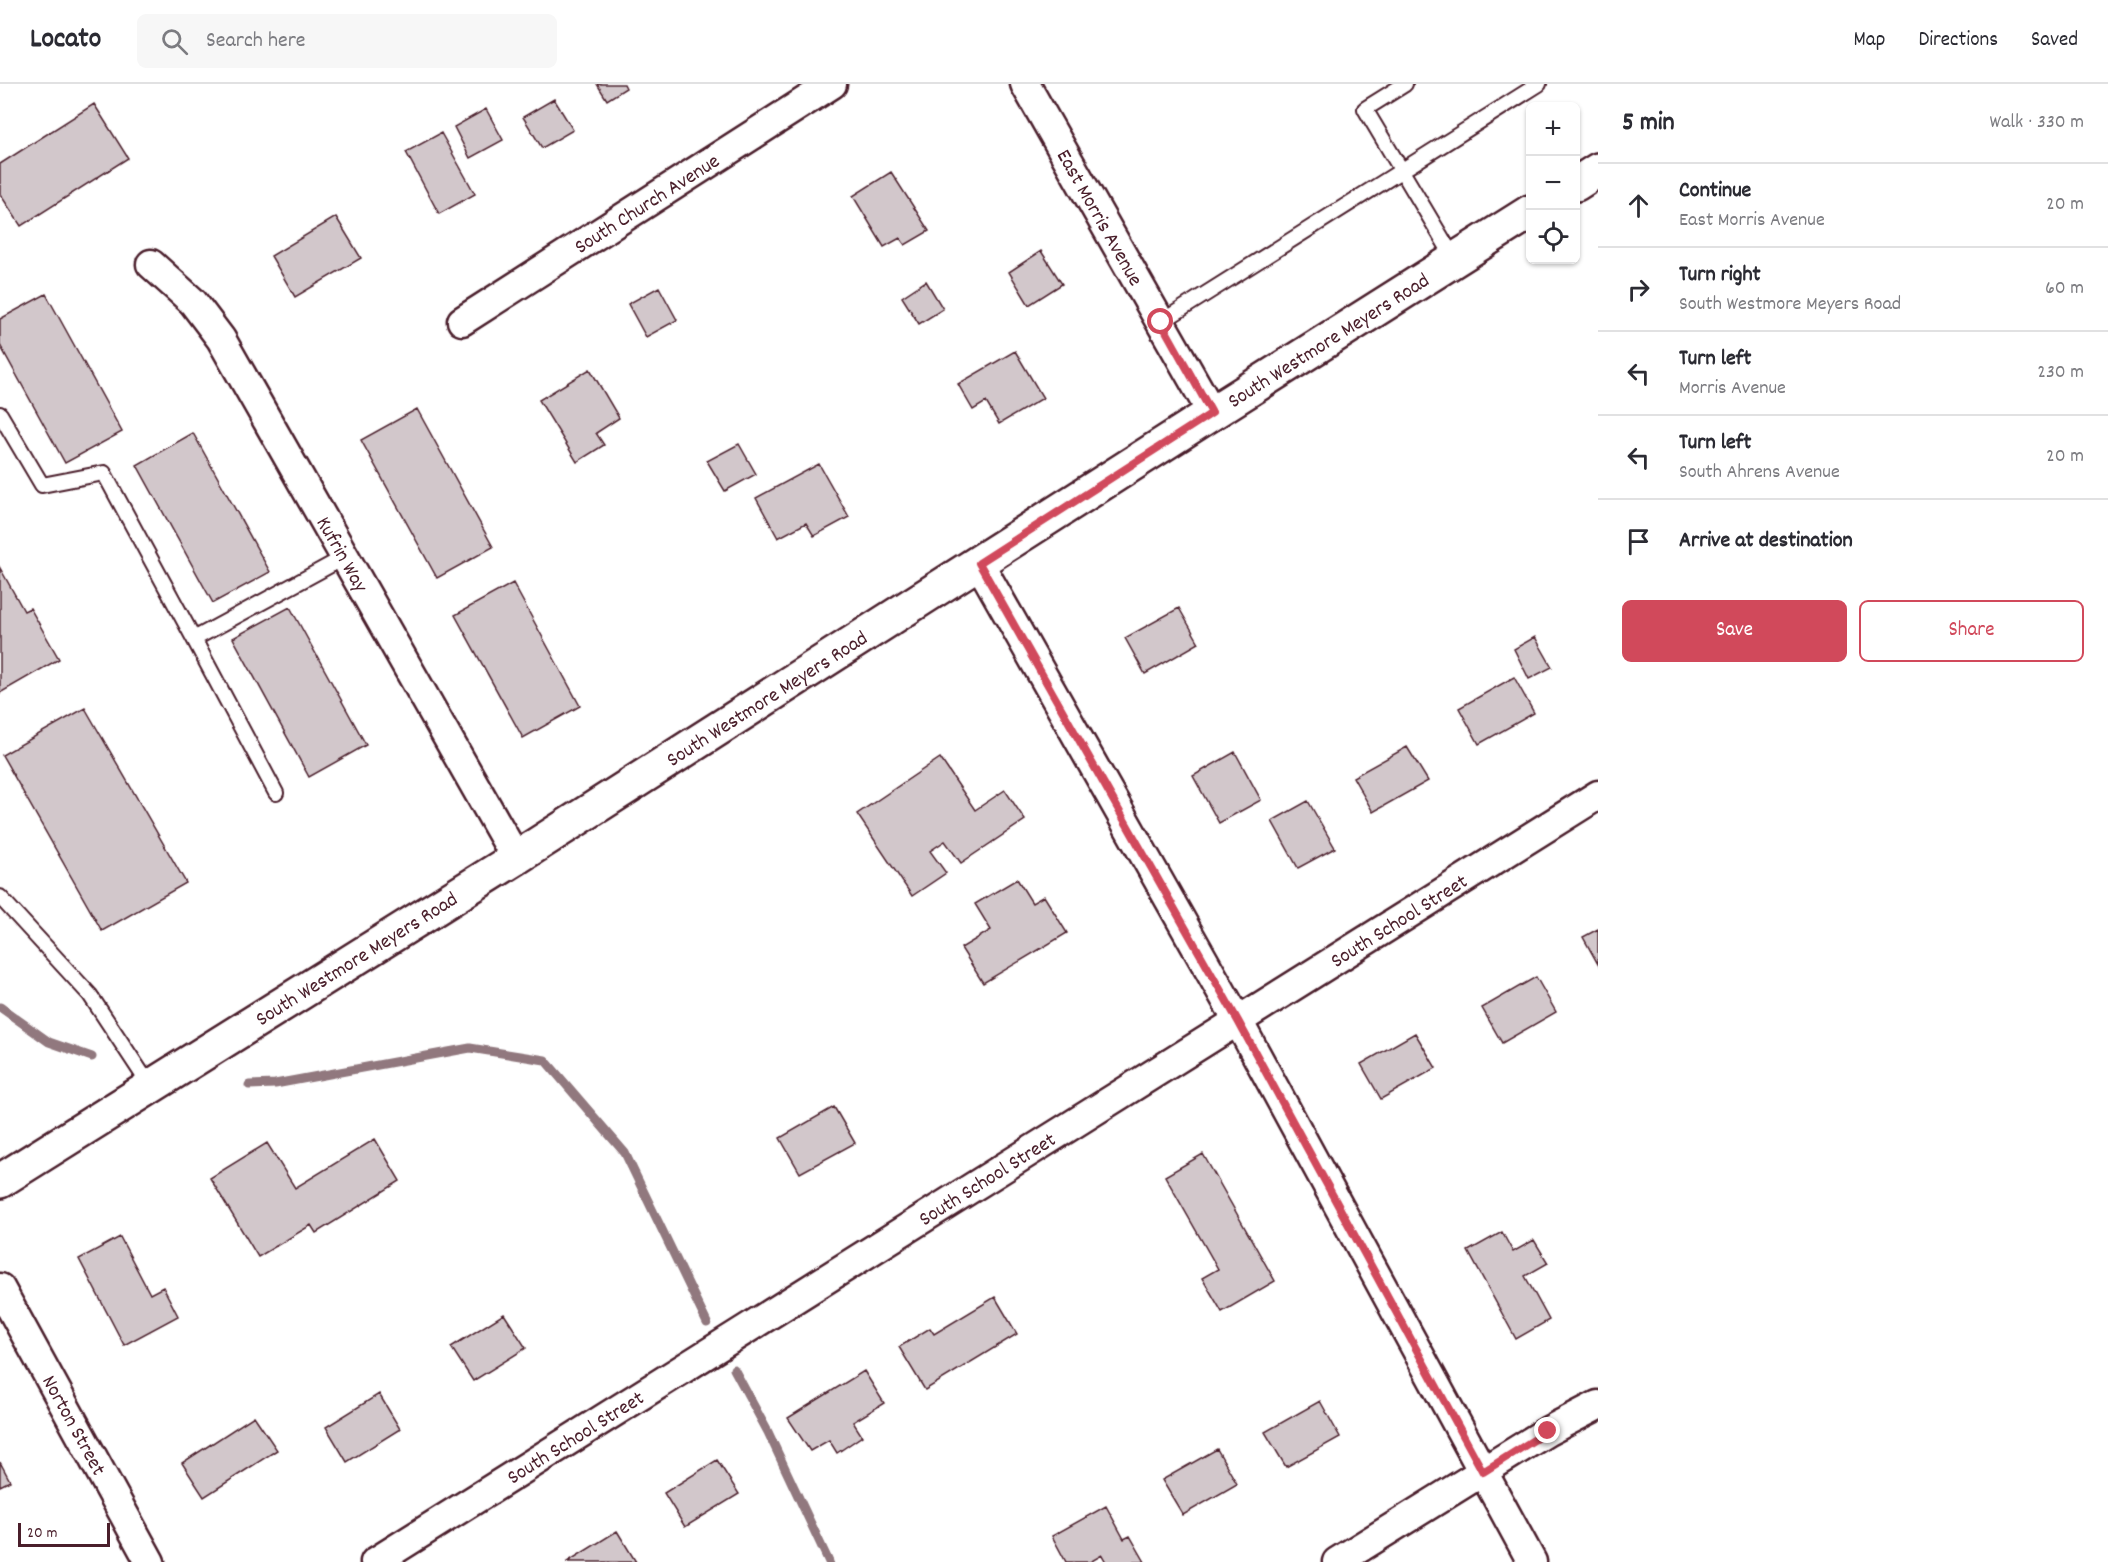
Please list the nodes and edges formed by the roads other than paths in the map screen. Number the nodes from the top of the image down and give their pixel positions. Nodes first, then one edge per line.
1 (832, 84) edge
2 (1025, 84) edge
3 (1405, 84) edge
4 (1539, 84) edge
5 (1402, 170) junction
6 (1598, 170) edge
7 (1580, 181) edge
8 (1526, 215) edge
9 (1455, 260) junction
10 (151, 264) dead end
11 (462, 321) dead end
12 (1161, 322) junction
13 (1212, 413) junction
14 (0, 414) edge
15 (345, 557) junction
16 (979, 563) junction
17 (194, 639) junction
18 (276, 793) dead end
19 (1598, 795) edge
20 (516, 858) junction
21 (0, 897) edge
22 (1238, 1021) junction
23 (150, 1086) junction
24 (0, 1181) edge
25 (0, 1288) edge
26 (1598, 1405) edge
27 (1483, 1472) junction
28 (150, 1562) edge
29 (375, 1562) edge
30 (1337, 1562) edge
31 (1532, 1562) edge

1 - 11 street, South Church Avenue
2 - 12 street, East Morris Avenue
3 - 5 lane
4 - 5 lane
5 - 9 lane
5 - 12 lane
6 - 7 street
8 - 9 street, South Westmore Meyers Road
9 - 13 street, South Westmore Meyers Road
10 - 15 street, Kufrin Way
12 - 13 street, East Morris Avenue
13 - 16 street, South Westmore Meyers Road
14 - 17 lane
15 - 17 lane
15 - 20 street, Kufrin Way
16 - 20 street, South Westmore Meyers Road
16 - 22 street
17 - 18 lane
19 - 22 street, South School Street
20 - 23 street, South Westmore Meyers Road
21 - 23 lane
22 - 27 street
22 - 29 street, South School Street
23 - 24 street, South Westmore Meyers Road
25 - 28 street, Norton Street
26 - 27 street
27 - 30 street
27 - 31 street

